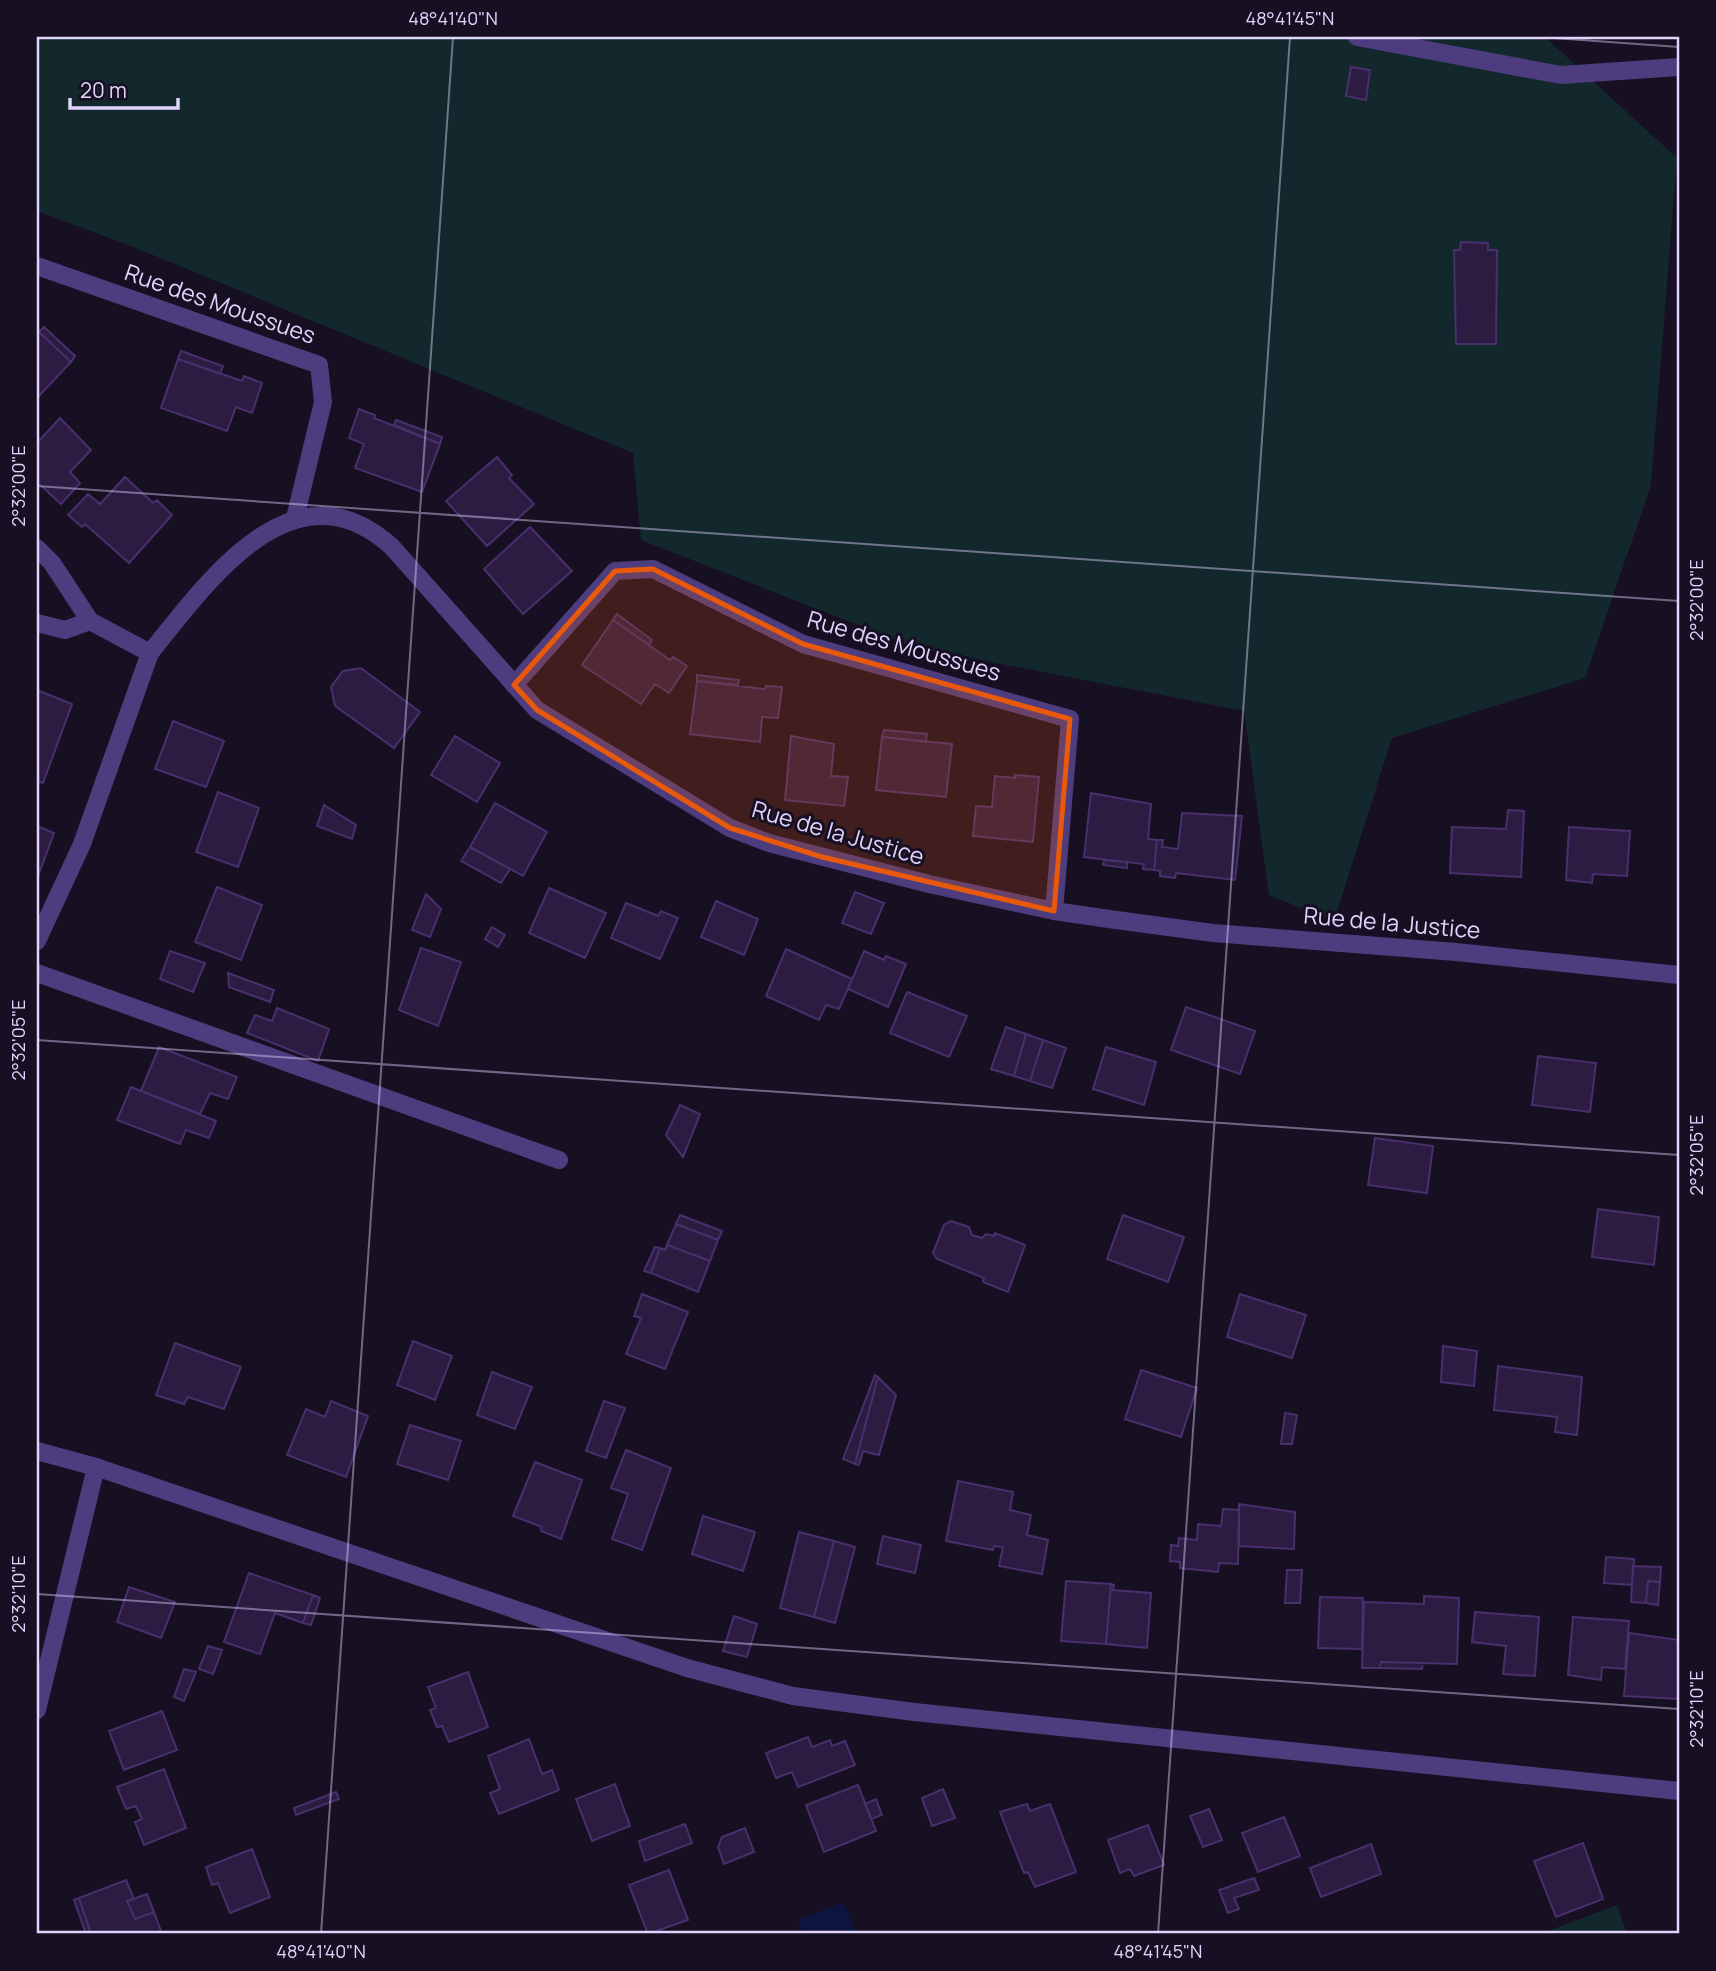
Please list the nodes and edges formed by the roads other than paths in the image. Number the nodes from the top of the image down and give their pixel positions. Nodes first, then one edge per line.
1 (1357, 37) edge
2 (1679, 68) edge
3 (37, 266) edge
4 (295, 518) junction
5 (37, 548) edge
6 (90, 621) junction
7 (37, 623) edge
8 (150, 653) junction
9 (514, 685) junction
10 (1054, 911) junction
11 (37, 941) edge
12 (37, 973) edge
13 (1679, 975) edge
14 (559, 1160) dead end
15 (37, 1451) edge
16 (96, 1467) junction
17 (37, 1710) edge
18 (1679, 1791) edge

1 - 2 street
3 - 4 street, Rue des Moussues
4 - 8 street, Rue de la Justice
4 - 9 street, Rue de la Justice
5 - 6 street
6 - 7 street
6 - 8 street
8 - 11 street, Rue de la Justice
9 - 10 street, Rue de la Justice
9 - 10 street, Rue des Moussues
10 - 13 street, Rue de la Justice
12 - 14 street
15 - 16 street
16 - 17 street
16 - 18 street

